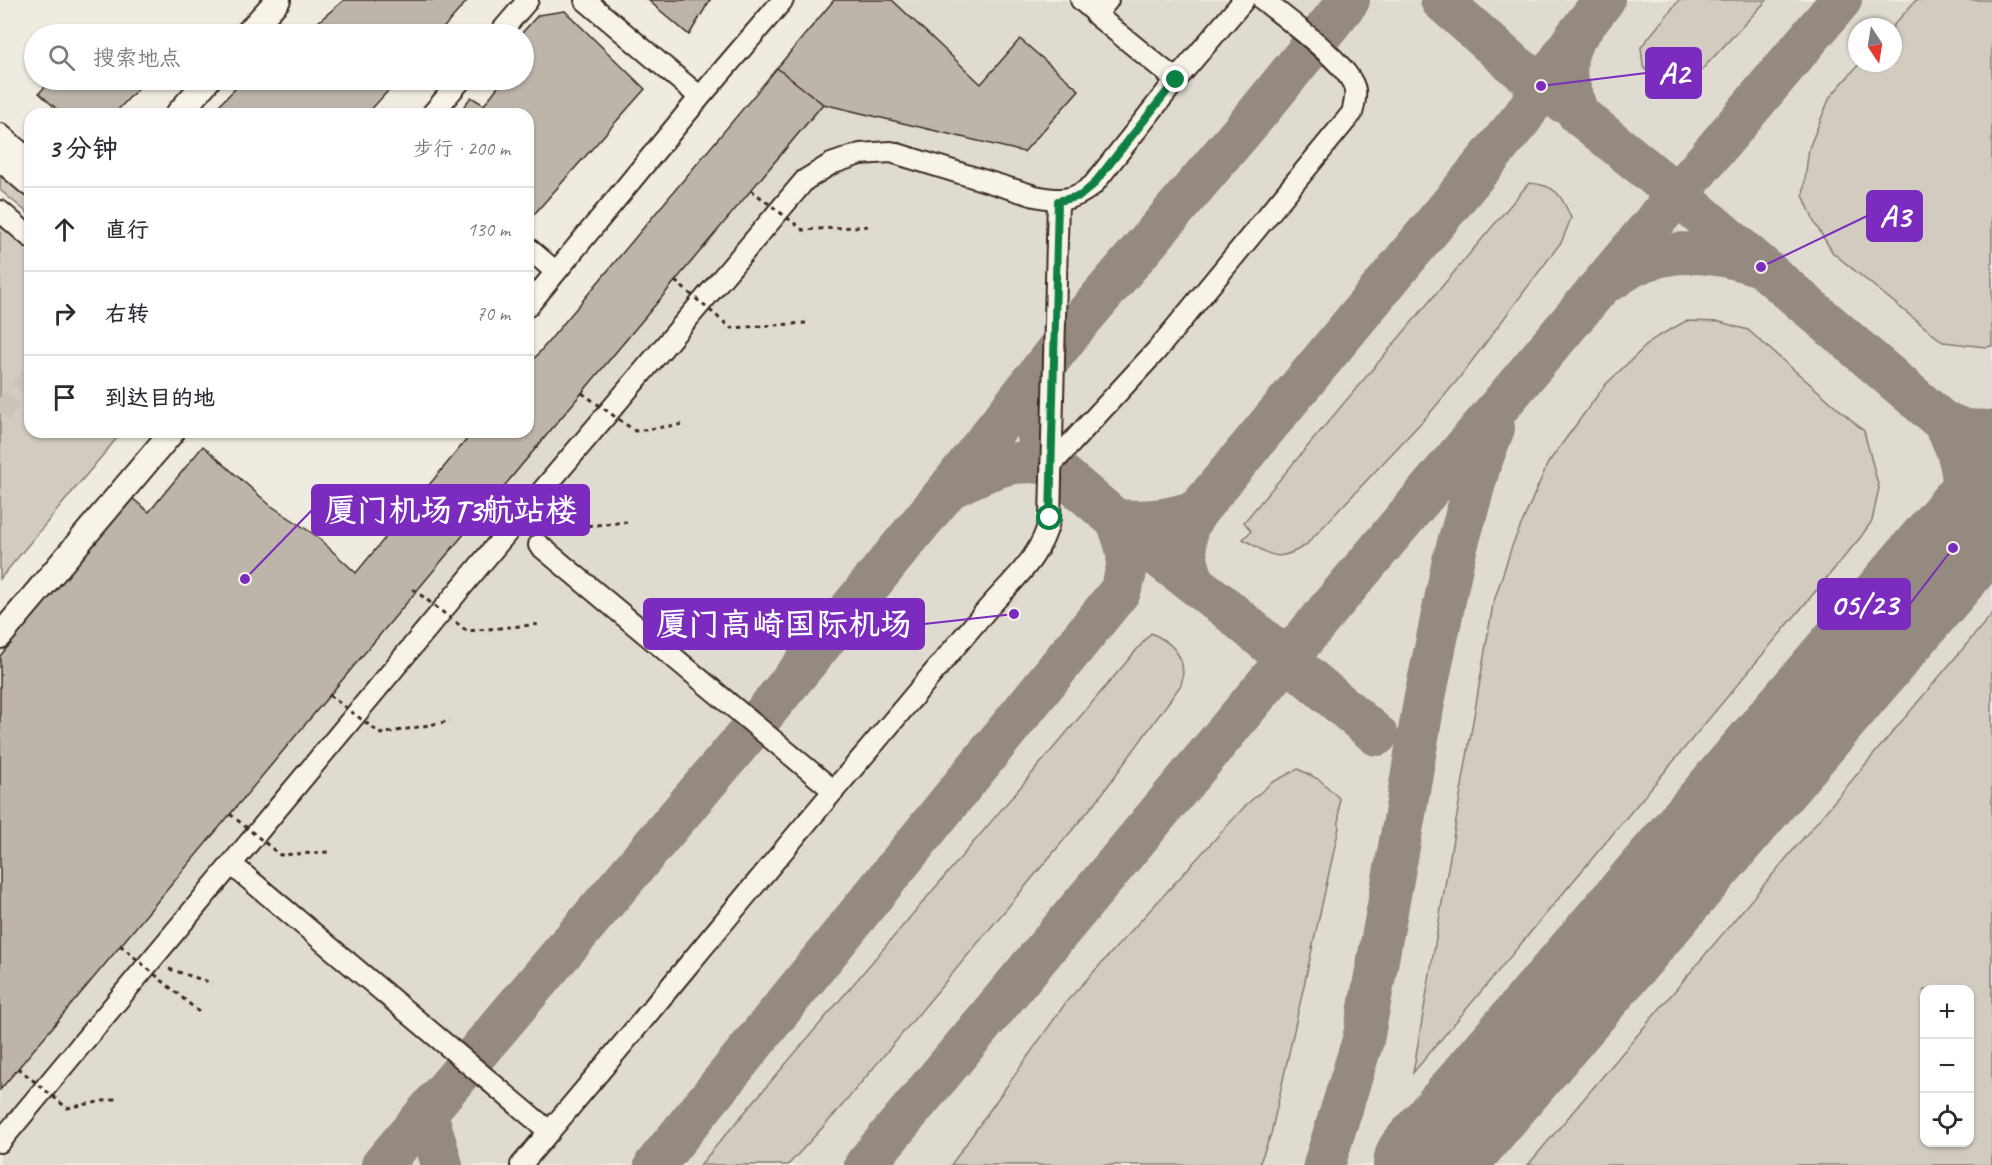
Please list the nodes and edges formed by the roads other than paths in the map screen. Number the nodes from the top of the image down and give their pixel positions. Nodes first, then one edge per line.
1 (278, 0) edge
2 (528, 0) edge
3 (585, 0) edge
4 (783, 0) edge
5 (1081, 0) edge
6 (1244, 0) edge
7 (1263, 0) edge
8 (1103, 7) edge
9 (257, 24) edge
10 (508, 24) edge
11 (1176, 80) junction
12 (199, 90) edge
13 (452, 90) edge
14 (700, 97) junction
15 (182, 108) edge
16 (437, 108) edge
17 (0, 134) edge
18 (24, 155) edge
19 (0, 158) edge
20 (24, 179) edge
21 (1058, 201) junction
22 (0, 211) edge
23 (24, 232) edge
24 (534, 253) edge
25 (556, 272) junction
26 (534, 299) edge
27 (166, 438) edge
28 (173, 438) edge
29 (1052, 465) junction
30 (539, 545) dead end
31 (0, 636) edge
32 (0, 645) edge
33 (834, 790) junction
34 (231, 864) junction
35 (550, 1132) junction
36 (0, 1142) edge
37 (521, 1165) edge

1 - 9 main road
2 - 10 lane
3 - 14 lane
4 - 14 lane
5 - 8 lane
6 - 11 lane
7 - 29 lane
8 - 11 lane
11 - 21 lane
12 - 15 main road
13 - 16 lane
14 - 25 lane
17 - 18 lane
19 - 20 main road
21 - 29 lane
21 - 34 lane
22 - 23 lane
24 - 25 lane
25 - 26 lane
27 - 31 main road
28 - 32 lane
29 - 33 lane
30 - 33 lane
33 - 35 lane
34 - 35 lane
34 - 36 lane
35 - 37 lane

